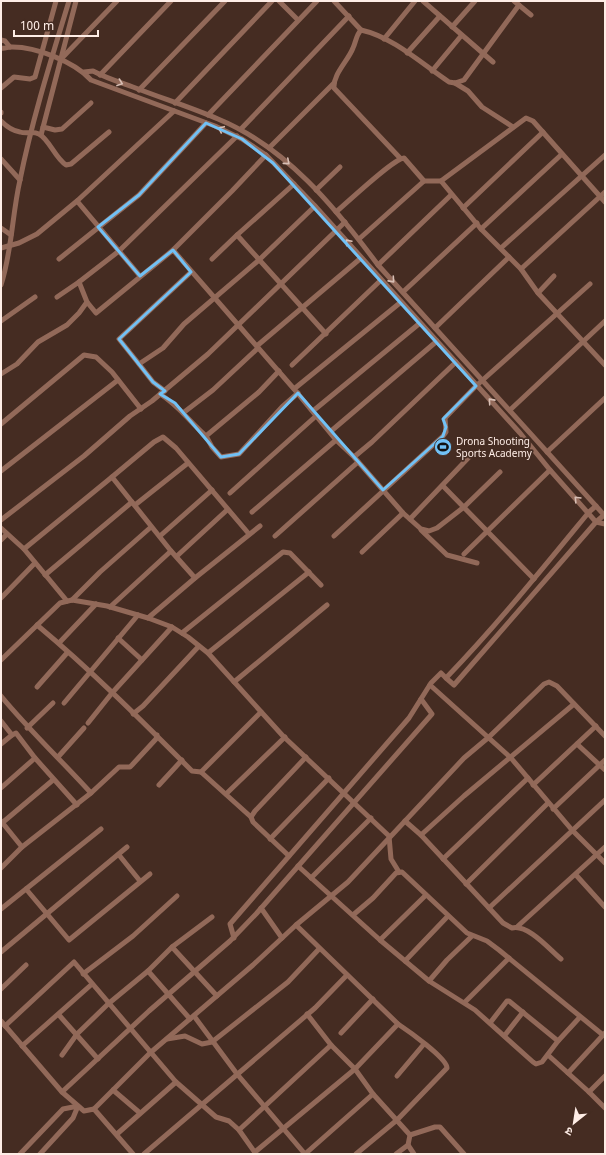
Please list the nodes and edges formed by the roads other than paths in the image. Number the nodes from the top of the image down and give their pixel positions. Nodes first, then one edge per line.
1 (56, 1) edge
2 (69, 1) edge
3 (76, 1) edge
4 (118, 1) edge
5 (171, 1) edge
6 (226, 1) edge
7 (272, 1) edge
8 (279, 1) edge
9 (317, 1) edge
10 (334, 1) edge
11 (414, 1) edge
12 (423, 1) edge
13 (475, 1) edge
14 (514, 1) edge
15 (519, 5) junction
16 (531, 15) dead end
17 (349, 16) junction
18 (440, 16) junction
19 (298, 20) junction
20 (452, 27) junction
21 (361, 30) junction
22 (461, 36) junction
23 (384, 39) junction
24 (1, 40) edge
25 (10, 47) junction
26 (1, 48) edge
27 (42, 52) junction
28 (407, 53) junction
29 (483, 54) junction
30 (52, 57) junction
31 (60, 60) junction
32 (493, 62) dead end
33 (432, 71) junction
34 (84, 72) junction
35 (100, 75) junction
36 (334, 83) junction
37 (455, 83) junction
38 (1, 88) edge
39 (139, 90) junction
40 (91, 103) dead end
41 (175, 103) junction
42 (174, 111) junction
43 (208, 115) junction
44 (1, 121) edge
45 (206, 123) junction
46 (43, 127) junction
47 (513, 127) junction
48 (241, 129) junction
49 (32, 132) junction
50 (108, 132) dead end
51 (543, 132) junction
52 (41, 135) junction
53 (237, 136) junction
54 (268, 148) junction
55 (562, 154) junction
56 (266, 155) junction
57 (605, 155) edge
58 (400, 158) junction
59 (2, 162) edge
60 (340, 167) dead end
61 (582, 175) junction
62 (20, 180) junction
63 (424, 181) junction
64 (442, 181) junction
65 (294, 184) junction
66 (316, 190) junction
67 (603, 194) edge
68 (452, 195) junction
69 (77, 202) junction
70 (605, 202) edge
71 (315, 206) junction
72 (463, 208) junction
73 (336, 212) junction
74 (345, 222) junction
75 (477, 223) junction
76 (98, 227) junction
77 (1, 228) edge
78 (481, 229) junction
79 (336, 230) junction
80 (11, 235) junction
81 (237, 235) junction
82 (359, 239) junction
83 (10, 244) junction
84 (1, 248) edge
85 (501, 248) junction
86 (173, 250) junction
87 (119, 251) junction
88 (509, 257) junction
89 (361, 258) junction
90 (59, 259) dead end
91 (212, 259) dead end
92 (258, 260) junction
93 (378, 265) junction
94 (520, 269) junction
95 (191, 272) junction
96 (140, 276) junction
97 (554, 276) dead end
98 (381, 280) junction
99 (79, 282) junction
100 (281, 284) junction
101 (590, 284) dead end
102 (1, 285) edge
103 (403, 292) junction
104 (538, 293) junction
105 (35, 297) dead end
106 (57, 297) dead end
107 (214, 298) junction
108 (87, 302) junction
109 (401, 302) junction
110 (303, 308) junction
111 (556, 313) junction
112 (1, 321) edge
113 (605, 322) edge
114 (238, 323) junction
115 (420, 323) junction
116 (435, 328) junction
117 (326, 334) junction
118 (437, 341) junction
119 (583, 341) junction
120 (258, 347) junction
121 (456, 362) junction
122 (140, 364) junction
123 (292, 365) dead end
124 (605, 365) edge
125 (279, 371) junction
126 (1, 374) edge
127 (118, 380) junction
128 (483, 380) junction
129 (476, 386) junction
130 (296, 391) junction
131 (162, 392) junction
132 (605, 398) edge
133 (141, 409) junction
134 (313, 410) junction
135 (510, 410) junction
136 (183, 413) junction
137 (316, 416) junction
138 (1, 424) edge
139 (330, 432) junction
140 (206, 436) junction
141 (336, 440) junction
142 (547, 452) junction
143 (472, 454) dead end
144 (354, 457) junction
145 (358, 462) junction
146 (188, 463) junction
147 (550, 470) junction
148 (1, 471) edge
149 (500, 472) dead end
150 (112, 477) junction
151 (443, 486) junction
152 (212, 490) junction
153 (383, 490) junction
154 (230, 493) dead end
155 (133, 504) junction
156 (596, 506) junction
157 (464, 507) junction
158 (227, 510) junction
159 (252, 512) dead end
160 (589, 512) junction
161 (403, 513) junction
162 (604, 516) edge
163 (410, 519) junction
164 (1, 520) edge
165 (596, 522) junction
166 (605, 524) edge
167 (260, 526) dead end
168 (151, 527) junction
169 (1, 528) edge
170 (421, 529) junction
171 (488, 531) junction
172 (7, 534) junction
173 (249, 534) junction
174 (160, 536) junction
175 (275, 536) dead end
176 (334, 536) dead end
177 (1, 540) edge
178 (24, 548) junction
179 (171, 551) junction
180 (362, 552) dead end
181 (464, 554) dead end
182 (177, 556) junction
183 (35, 563) junction
184 (477, 563) dead end
185 (309, 572) junction
186 (45, 575) junction
187 (195, 578) junction
188 (534, 579) junction
189 (321, 585) dead end
190 (1, 598) edge
191 (70, 600) junction
192 (96, 604) junction
193 (326, 605) dead end
194 (110, 607) junction
195 (138, 615) junction
196 (148, 618) junction
197 (38, 625) junction
198 (172, 627) junction
199 (182, 633) junction
200 (118, 638) junction
201 (59, 643) junction
202 (199, 646) junction
203 (67, 652) junction
204 (208, 653) junction
205 (1, 660) edge
206 (142, 660) junction
207 (90, 672) junction
208 (446, 678) junction
209 (234, 682) junction
210 (430, 685) junction
211 (37, 686) dead end
212 (112, 692) junction
213 (1, 696) edge
214 (421, 699) junction
215 (53, 703) dead end
216 (64, 703) dead end
217 (574, 704) junction
218 (261, 712) junction
219 (133, 714) junction
220 (1, 721) edge
221 (88, 723) dead end
222 (596, 726) junction
223 (27, 728) junction
224 (84, 728) dead end
225 (12, 735) junction
226 (157, 735) junction
227 (605, 736) edge
228 (285, 737) junction
229 (489, 737) junction
230 (1, 744) edge
231 (577, 744) junction
232 (58, 757) junction
233 (306, 757) junction
234 (35, 758) junction
235 (511, 758) junction
236 (182, 760) junction
237 (605, 760) edge
238 (600, 765) junction
239 (605, 770) edge
240 (201, 772) junction
241 (329, 778) junction
242 (528, 778) junction
243 (53, 780) junction
244 (533, 784) junction
245 (159, 785) dead end
246 (1, 788) edge
247 (345, 792) junction
248 (91, 793) junction
249 (226, 794) junction
250 (605, 800) edge
251 (355, 802) junction
252 (548, 803) junction
253 (77, 805) junction
254 (553, 809) junction
255 (251, 817) junction
256 (371, 818) junction
257 (405, 821) junction
258 (2, 822) edge
259 (101, 829) dead end
260 (572, 830) junction
261 (421, 835) junction
262 (389, 836) junction
263 (270, 839) junction
264 (22, 847) junction
265 (127, 847) dead end
266 (605, 847) edge
267 (119, 855) junction
268 (289, 856) junction
269 (596, 856) junction
270 (443, 859) junction
271 (605, 863) edge
272 (298, 866) junction
273 (1, 868) edge
274 (399, 872) junction
275 (150, 874) dead end
276 (576, 875) junction
277 (311, 878) junction
278 (140, 881) junction
279 (466, 884) junction
280 (26, 889) junction
281 (177, 896) dead end
282 (426, 896) junction
283 (332, 897) junction
284 (605, 906) edge
285 (261, 908) junction
286 (488, 908) junction
287 (1, 910) edge
288 (47, 914) junction
289 (353, 915) junction
290 (448, 916) junction
291 (212, 917) dead end
292 (296, 925) junction
293 (518, 926) junction
294 (472, 936) junction
295 (234, 938) junction
296 (282, 938) junction
297 (380, 940) junction
298 (172, 947) junction
299 (319, 949) junction
300 (1, 952) edge
301 (509, 958) junction
302 (561, 959) dead end
303 (405, 961) junction
304 (26, 965) dead end
305 (148, 971) junction
306 (196, 971) junction
307 (83, 974) junction
308 (347, 975) junction
309 (429, 982) junction
310 (92, 984) junction
311 (1, 989) edge
312 (168, 994) junction
313 (217, 996) junction
314 (373, 999) junction
315 (465, 1002) junction
316 (108, 1004) junction
317 (523, 1012) junction
318 (307, 1014) junction
319 (59, 1015) junction
320 (580, 1016) junction
321 (192, 1018) junction
322 (1, 1021) edge
323 (490, 1023) junction
324 (398, 1024) junction
325 (5, 1026) junction
326 (130, 1029) junction
327 (341, 1033) dead end
328 (77, 1034) junction
329 (604, 1034) edge
330 (504, 1035) junction
331 (166, 1040) junction
332 (558, 1041) junction
333 (212, 1042) junction
334 (424, 1044) junction
335 (331, 1045) junction
336 (22, 1046) junction
337 (150, 1053) junction
338 (62, 1055) dead end
339 (548, 1055) junction
340 (98, 1059) junction
341 (355, 1069) junction
342 (568, 1073) junction
343 (237, 1074) junction
344 (397, 1076) dead end
345 (605, 1076) edge
346 (176, 1082) junction
347 (113, 1090) junction
348 (62, 1092) junction
349 (589, 1092) junction
350 (373, 1094) junction
351 (203, 1104) junction
352 (78, 1106) junction
353 (265, 1106) junction
354 (605, 1108) edge
355 (94, 1109) junction
356 (140, 1113) junction
357 (397, 1120) junction
358 (283, 1127) junction
359 (239, 1130) junction
360 (117, 1134) junction
361 (410, 1135) junction
362 (408, 1145) junction
363 (255, 1153) edge
364 (20, 1154) edge
365 (40, 1154) edge
366 (134, 1154) edge
367 (144, 1154) edge
368 (305, 1154) edge
369 (356, 1154) edge
370 (396, 1154) edge
371 (414, 1154) edge
372 (464, 1154) edge

1 - 27 street
2 - 30 street
3 - 31 street
4 - 31 street
5 - 35 street
6 - 39 street
7 - 41 street
8 - 19 street
9 - 19 street
10 - 17 street
11 - 23 street
12 - 18 street
13 - 20 street
14 - 15 street
15 - 16 street
15 - 29 street
17 - 21 street
17 - 48 street
18 - 20 street
18 - 28 street
19 - 43 street
20 - 22 street
21 - 23 street
21 - 36 street
22 - 29 street
22 - 33 street
23 - 28 street
24 - 25 street
25 - 26 street
25 - 27 street
27 - 30 street
27 - 38 street
28 - 33 street
29 - 32 street
29 - 37 street
30 - 31 street
30 - 49 street
31 - 34 street
31 - 46 street
33 - 37 street
34 - 35 street
34 - 42 street
35 -> 39 street
36 - 54 street
36 - 58 street
37 - 47 street
39 - 41 street
40 - 46 street
41 - 43 street
42 - 45 street
42 - 69 street
43 - 48 street
44 - 49 street
53 -> 45 street
45 - 76 street
46 - 52 street
47 - 51 street
47 - 64 street
48 - 54 street
49 - 52 street
49 - 62 street
50 - 52 street
51 - 55 street
51 - 72 street
53 - 56 street
53 - 87 street
54 -> 66 street
55 - 61 street
55 - 78 street
56 - 65 street
56 - 86 street
57 - 61 street
58 - 63 street
58 - 73 street
59 - 62 street
60 - 66 street
61 - 67 street
61 - 85 street
62 - 80 street
63 - 64 street
63 - 82 street
64 - 68 street
65 - 71 street
65 - 81 street
66 - 73 street
67 - 70 street
67 - 94 street
68 - 72 street
68 - 93 street
69 - 76 street
69 - 83 street
71 - 79 street
71 - 92 street
72 - 75 street
73 - 74 street
74 - 79 street
74 - 82 street
75 - 78 street
75 - 103 street
76 - 87 street
76 - 90 street
77 - 80 street
78 - 85 street
89 -> 79 street
79 - 100 street
80 - 83 street
81 - 91 street
81 - 92 street
82 - 93 street
83 - 84 street
83 - 102 street
85 - 88 street
86 - 95 street
86 - 96 street
87 - 96 street
87 - 99 street
88 - 94 street
88 - 116 street
89 - 98 street
89 - 110 street
92 - 100 street
92 - 107 street
93 -> 103 street
94 - 104 street
95 - 107 street
95 - 122 street
96 - 108 street
97 - 104 street
98 - 109 street
98 - 117 street
99 - 106 street
99 - 108 street
100 - 110 street
100 - 114 street
101 - 111 street
103 - 116 street
104 - 111 street
105 - 112 street
107 - 114 street
107 - 122 street
108 - 126 street
109 - 115 street
109 - 130 street
110 - 117 street
110 - 120 street
111 - 119 street
111 - 128 street
113 - 119 street
114 - 120 street
114 - 131 street
115 - 118 street
115 - 134 street
116 - 128 street
117 - 123 street
118 - 121 street
118 - 139 street
119 - 124 street
119 - 135 street
120 - 125 street
120 - 136 street
121 - 129 street
121 - 144 street
122 - 131 street
125 - 130 street
125 - 140 street
127 - 133 street
127 - 138 street
127 - 148 street
128 - 129 street
128 - 135 street
147 -> 129 street
129 - 153 street
130 - 134 street
130 - 140 street
131 - 133 street
131 - 136 street
132 - 142 street
133 - 164 street
134 - 137 street
135 - 142 street
136 - 140 street
137 - 139 street
137 - 154 street
139 - 141 street
141 - 144 street
141 - 159 street
142 - 156 street
143 - 151 street
144 - 145 street
145 - 153 street
145 - 175 street
146 - 150 street
146 - 152 street
146 - 155 street
160 -> 147 street
147 - 171 street
149 - 157 street
150 - 155 street
150 - 178 street
151 - 157 street
151 - 163 street
152 - 158 street
152 - 174 street
153 - 161 street
153 - 176 street
155 - 168 street
155 - 186 street
156 - 160 street
156 - 162 street
157 - 170 street
157 - 171 street
158 - 173 street
158 - 182 street
160 - 165 street
160 - 188 street
161 - 163 street
161 - 180 street
162 - 165 street
163 - 170 street
165 - 166 street
165 - 208 street
167 - 173 street
168 - 174 street
168 - 191 street
169 - 172 street
170 - 184 street
171 - 181 street
171 - 188 street
172 - 177 street
172 - 178 street
173 - 187 street
174 - 179 street
178 - 183 street
179 - 182 street
179 - 194 street
182 - 187 street
183 - 186 street
183 - 190 street
185 - 189 street
185 - 199 street
185 - 204 street
186 - 191 street
187 - 196 street
188 - 208 street
191 - 192 street
191 - 197 street
192 - 194 street
192 - 201 street
193 - 209 street
194 - 195 street
195 - 196 street
195 - 200 street
196 - 198 street
197 - 201 street
197 - 205 street
198 - 199 street
198 - 206 street
199 - 202 street
200 - 206 street
200 - 207 street
201 - 203 street
202 - 204 street
202 - 219 street
203 - 207 street
203 - 211 street
204 - 209 street
206 - 212 street
207 - 212 street
207 - 216 street
208 - 210 street
209 - 218 street
210 - 214 street
210 - 229 street
212 - 219 street
212 - 221 street
213 - 223 street
214 - 247 street
214 - 251 street
215 - 223 street
217 - 222 street
217 - 229 street
217 - 235 street
218 - 228 street
218 - 240 street
219 - 226 street
220 - 225 street
222 - 227 street
222 - 231 street
223 - 232 street
224 - 232 street
225 - 230 street
225 - 234 street
226 - 236 street
226 - 248 street
228 - 233 street
228 - 249 street
229 - 235 street
229 - 257 street
231 - 238 street
231 - 244 street
232 - 248 street
233 - 241 street
233 - 255 street
234 - 243 street
234 - 246 street
235 - 242 street
235 - 261 street
236 - 240 street
236 - 245 street
237 - 238 street
238 - 239 street
238 - 254 street
240 - 249 street
241 - 247 street
241 - 263 street
242 - 244 street
242 - 270 street
243 - 253 street
243 - 258 street
244 - 252 street
247 - 251 street
247 - 268 street
248 - 253 street
249 - 255 street
250 - 260 street
251 - 256 street
251 - 272 street
252 - 254 street
252 - 279 street
253 - 264 street
254 - 260 street
255 - 263 street
256 - 262 street
256 - 277 street
257 - 261 street
257 - 262 street
258 - 264 street
259 - 280 street
260 - 269 street
260 - 286 street
261 - 270 street
262 - 274 street
262 - 283 street
263 - 268 street
264 - 273 street
265 - 267 street
266 - 269 street
267 - 278 street
267 - 288 street
268 - 295 street
269 - 271 street
269 - 276 street
270 - 279 street
272 - 277 street
272 - 285 street
274 - 282 street
274 - 289 street
275 - 278 street
276 - 284 street
276 - 293 street
277 - 283 street
278 - 288 street
279 - 286 street
280 - 287 street
280 - 288 street
281 - 307 street
282 - 290 street
282 - 297 street
283 - 289 street
283 - 292 street
285 - 295 street
285 - 296 street
286 - 293 street
288 - 300 street
289 - 297 street
290 - 294 street
290 - 303 street
291 - 298 street
292 - 296 street
292 - 299 street
293 - 302 street
294 - 301 street
294 - 309 street
295 - 306 street
296 - 313 street
297 - 303 street
298 - 305 street
298 - 306 street
299 - 308 street
299 - 333 street
301 - 315 street
301 - 320 street
303 - 309 street
304 - 311 street
305 - 312 street
305 - 316 street
306 - 312 street
306 - 313 street
307 - 310 street
307 - 325 street
308 - 314 street
308 - 318 street
309 - 315 street
310 - 316 street
310 - 319 street
312 - 321 street
312 - 326 street
313 - 321 street
314 - 324 street
314 - 327 street
315 - 323 street
316 - 326 street
316 - 328 street
317 - 323 street
317 - 330 street
317 - 332 street
318 - 335 street
318 - 343 street
319 - 328 street
319 - 336 street
320 - 329 street
320 - 332 street
321 - 331 street
321 - 333 street
322 - 325 street
323 - 330 street
324 - 334 street
324 - 341 street
325 - 336 street
326 - 337 street
326 - 340 street
328 - 338 street
328 - 340 street
329 - 342 street
330 - 339 street
331 - 333 street
331 - 337 street
332 - 339 street
333 - 343 street
334 - 344 street
334 - 357 street
335 - 341 street
335 - 353 street
336 - 348 street
337 - 346 street
337 - 347 street
339 - 342 street
340 - 348 street
341 - 350 street
341 - 358 street
342 - 349 street
343 - 351 street
343 - 353 street
345 - 349 street
346 - 351 street
346 - 356 street
347 - 355 street
347 - 356 street
348 - 352 street
349 - 354 street
350 - 357 street
350 - 368 street
351 - 359 street
351 - 367 street
352 - 355 street
352 - 364 street
352 - 365 street
353 - 358 street
353 - 359 street
355 - 360 street
356 - 360 street
357 - 361 street
357 - 369 street
358 - 363 street
358 - 368 street
359 - 363 street
360 - 366 street
361 - 362 street
361 - 372 street
362 - 370 street
362 - 371 street

